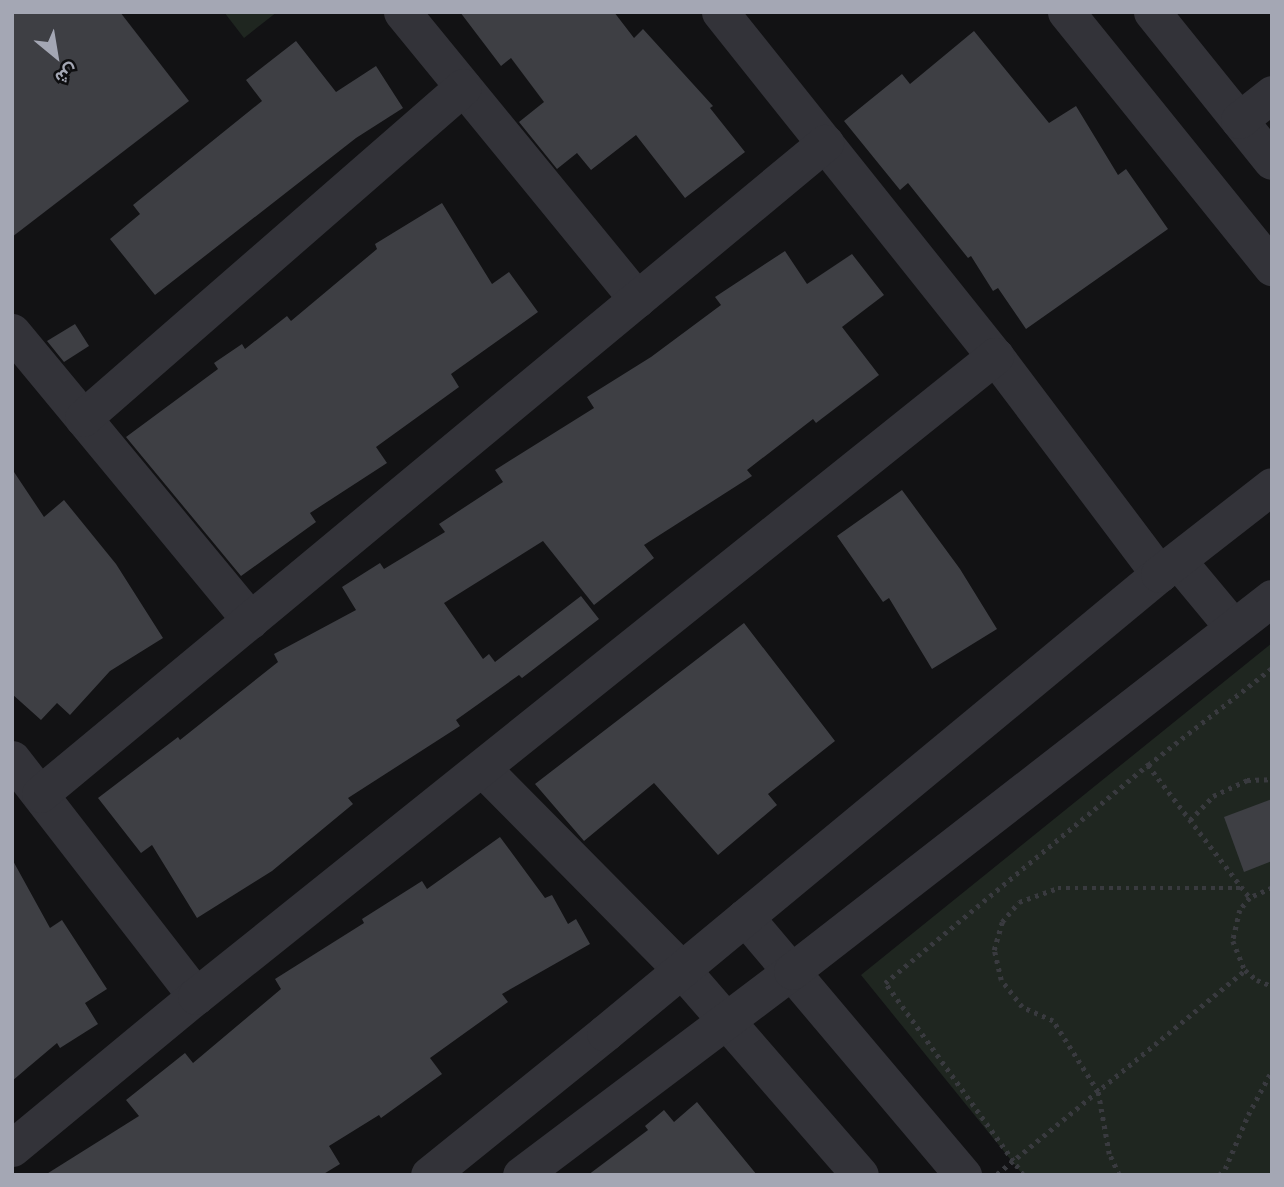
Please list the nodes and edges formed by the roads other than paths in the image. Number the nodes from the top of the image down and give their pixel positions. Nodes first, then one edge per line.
1 (402, 12) edge
2 (720, 12) edge
3 (1066, 12) edge
4 (1152, 12) edge
5 (463, 87) junction
6 (1272, 94) edge
7 (1239, 120) junction
8 (825, 143) junction
9 (1272, 161) edge
10 (1272, 267) edge
11 (637, 299) junction
12 (12, 332) edge
13 (995, 356) junction
14 (83, 418) junction
15 (1272, 486) edge
16 (1169, 568) junction
17 (1272, 598) edge
18 (250, 620) junction
19 (1233, 627) junction
20 (12, 759) edge
21 (482, 768) junction
22 (40, 794) junction
23 (745, 918) junction
24 (682, 970) junction
25 (792, 971) junction
26 (195, 996) junction
27 (725, 1021) junction
28 (12, 1148) edge
29 (429, 1175) edge
30 (522, 1175) edge
31 (860, 1175) edge
32 (963, 1175) edge

1 - 5 street
2 - 8 street
3 - 10 street
4 - 7 street
5 - 11 street
5 - 14 street
6 - 7 street
7 - 9 street
8 - 11 street
8 - 13 street
11 - 18 street
12 - 14 street
13 - 16 street
13 - 21 street
14 - 18 street
15 - 16 street
16 - 19 street
16 - 23 street
17 - 19 street
18 - 22 street
19 - 25 street
20 - 22 street
21 - 24 street
21 - 26 street
22 - 26 street
23 - 24 street
23 - 25 street
24 - 27 street
24 - 29 street
25 - 27 street
25 - 32 street
26 - 28 street
27 - 30 street
27 - 31 street

